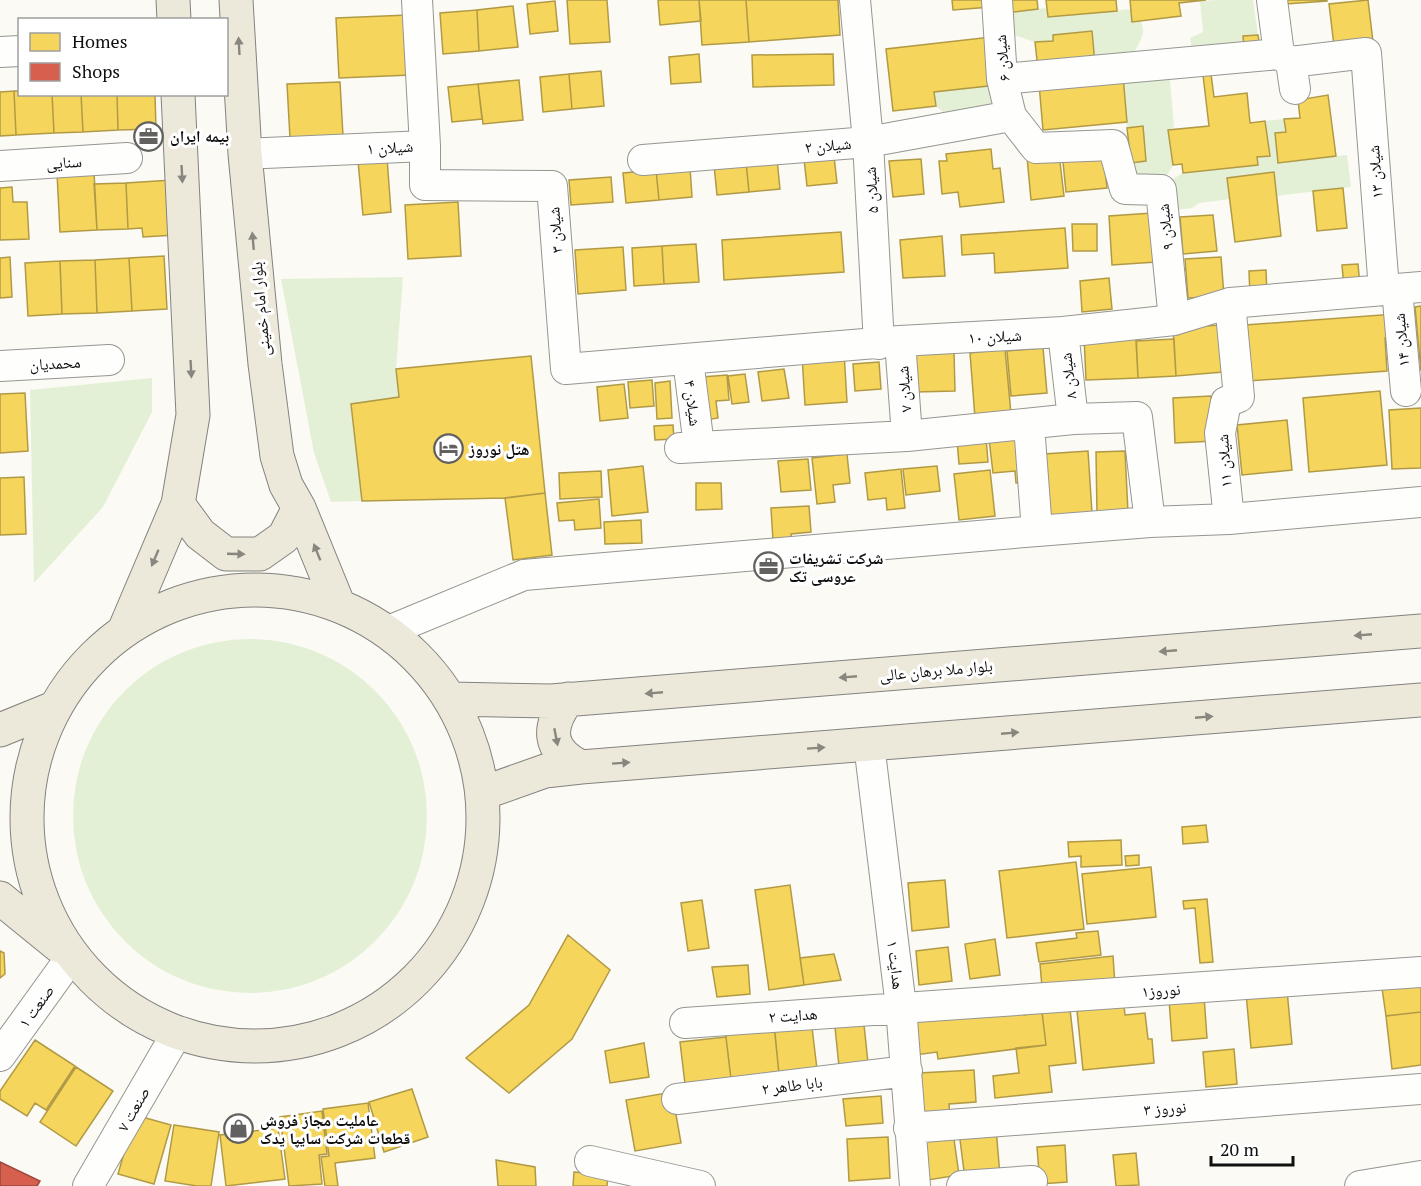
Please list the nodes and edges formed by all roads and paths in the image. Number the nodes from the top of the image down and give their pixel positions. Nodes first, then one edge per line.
1 (173, 0) edge
2 (236, 0) edge
3 (417, 0) edge
4 (855, 0) edge
5 (997, 0) edge
6 (1272, 0) edge
7 (174, 18) edge
8 (18, 51) edge
9 (0, 52) edge
10 (1288, 68) junction
11 (1002, 79) junction
12 (178, 96) edge
13 (1011, 116) junction
14 (868, 142) junction
15 (425, 146) junction
16 (245, 153) junction
17 (127, 158) dead end
18 (643, 160) dead end
19 (0, 166) edge
20 (1400, 288) edge
21 (1230, 303) junction
22 (1174, 320) junction
23 (1063, 332) junction
24 (890, 343) junction
25 (109, 360) dead end
26 (688, 360) junction
27 (0, 366) edge
28 (566, 369) joint
29 (1406, 391) dead end
30 (1073, 419) junction
31 (1029, 425) junction
32 (907, 436) junction
33 (1421, 502) edge
34 (178, 504) junction
35 (299, 508) junction
36 (1229, 519) junction
37 (1150, 522) junction
38 (1037, 531) junction
39 (339, 606) junction
40 (124, 631) junction
41 (1421, 631) edge
42 (386, 632) junction
43 (451, 699) junction
44 (568, 699) junction
45 (1421, 700) edge
46 (54, 708) junction
47 (0, 730) edge
48 (869, 744) junction
49 (581, 766) junction
50 (483, 793) junction
51 (0, 898) edge
52 (72, 956) junction
53 (1421, 972) edge
54 (901, 1007) junction
55 (685, 1023) dead end
56 (177, 1033) junction
57 (0, 1056) edge
58 (907, 1071) junction
59 (1421, 1089) edge
60 (677, 1099) dead end
61 (909, 1128) junction
62 (590, 1161) dead end
63 (1421, 1176) edge
64 (1032, 1181) dead end
65 (88, 1186) edge
66 (700, 1186) edge
67 (915, 1186) edge
68 (962, 1186) edge
69 (1360, 1186) edge

1 - 7 main road
16 -> 2 main road, بلوار امام خمینی
3 - 15 street, شیلان ۱
4 - 14 street, شیلان ۵
5 - 11 street, شیلان ۶
6 - 10 street
8 - 9 street
10 - 11 street
10 - 20 street, شیلان ۱۳
11 - 13 street, شیلان ۶
12 -> 34 main road
13 - 14 street, شیلان ۲
13 - 22 street, شیلان ۹
14 - 18 street, شیلان ۲
14 - 24 street, شیلان ۵
15 - 16 street, شیلان ۱
15 - 28 street, شیلان ۳
35 -> 16 main road, بلوار امام خمینی
17 - 19 street, سنایی
20 - 21 street, شیلان ۱۰
20 - 29 street, شیلان ۱۴
21 - 22 street, شیلان ۱۰
21 - 36 street, شیلان ۱۱
22 - 23 street, شیلان ۱۰
23 - 24 street, شیلان ۱۰
23 - 30 street, شیلان ۸
24 - 26 street, شیلان ۱۰
24 - 32 street, شیلان ۷
25 - 27 street, محمدیان
26 - 28 street, شیلان ۱۰
26 - 32 street, شیلان ۴
30 - 31 street
30 - 37 street
31 - 32 street
31 - 38 street
33 - 36 street
34 -> 35 main road
34 -> 40 main road
39 -> 35 main road, بلوار امام خمینی
36 - 37 street
37 - 38 street
38 - 42 street
39 - 40 main road
39 - 42 main road
40 - 46 main road
41 -> 44 main road, بلوار ملا برهان عالی
42 - 43 main road
43 - 44 main road, بلوار ملا برهان عالی
43 - 50 main road
44 -> 49 main road
48 -> 45 main road
46 - 47 main road
46 - 52 main road
49 -> 48 main road
48 - 54 street, هدایت ۱
49 - 50 main road
50 - 56 main road
51 - 52 main road
52 - 56 main road
52 - 57 street, صنعت ۱
53 - 54 street, نوروز۱
54 - 55 street, هدایت ۲
54 - 58 street, هدایت ۱
56 - 65 street, صنعت ۷
58 - 60 street, بابا طاهر ۲
58 - 61 street, هدایت ۱
59 - 61 street, نوروز ۳
61 - 67 street, هدایت ۱
62 - 66 street
63 - 69 street
64 - 68 street

